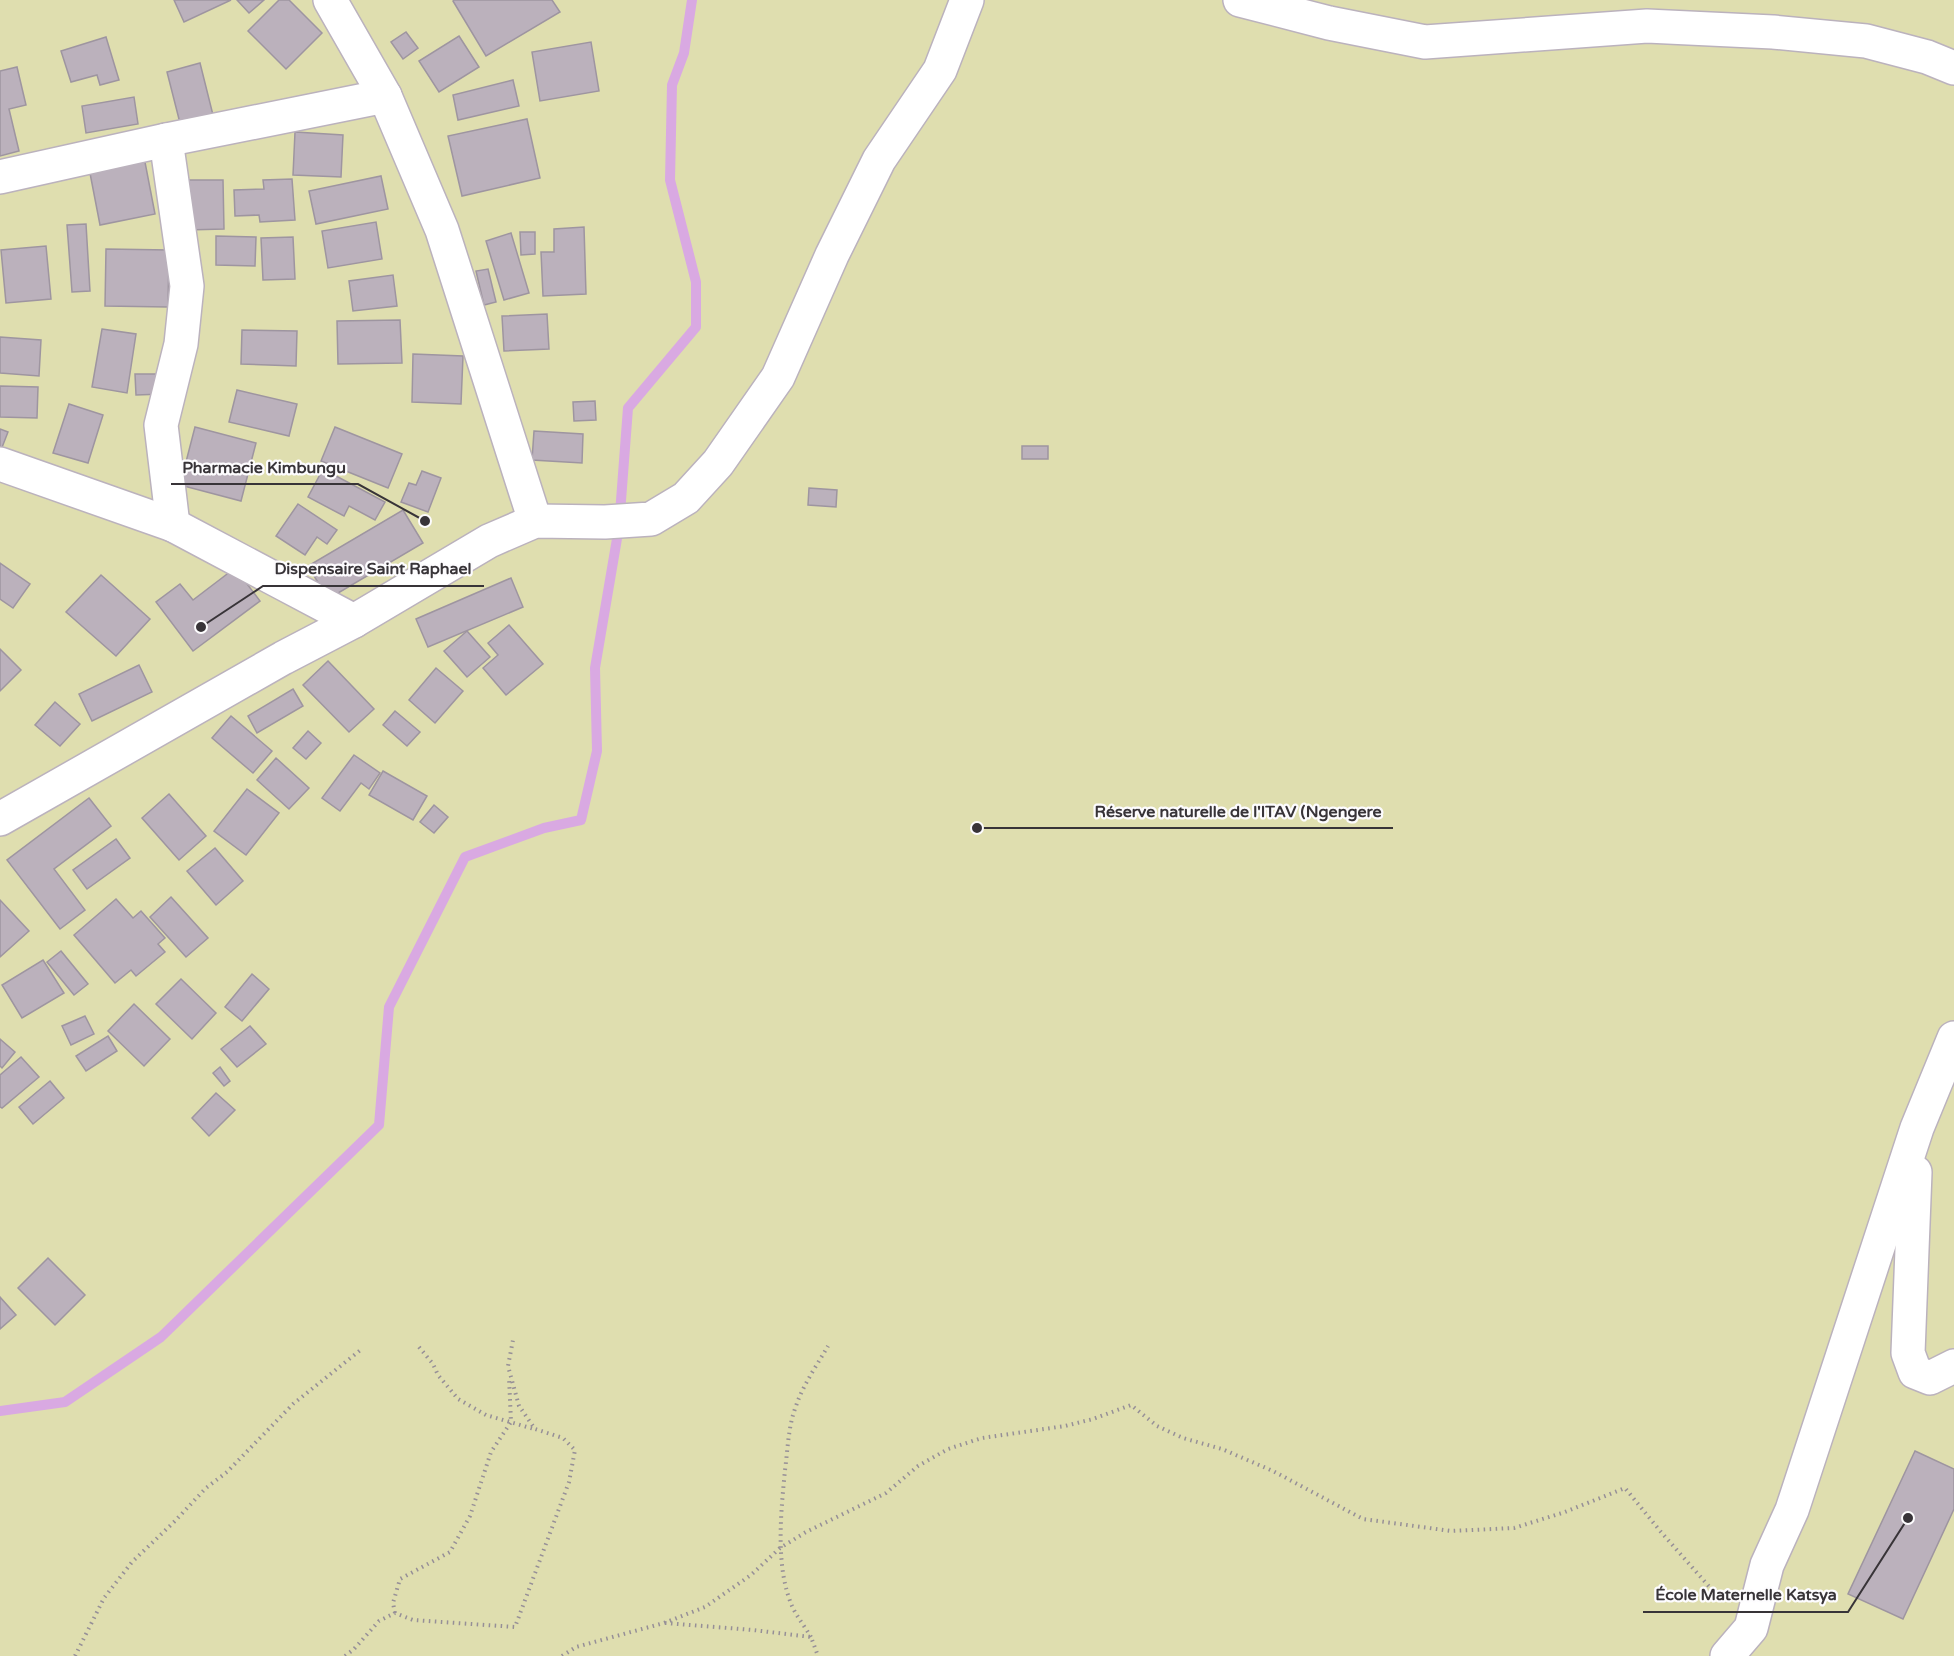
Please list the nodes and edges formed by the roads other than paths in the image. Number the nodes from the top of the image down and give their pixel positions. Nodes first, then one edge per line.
1 (330, 0) edge
2 (967, 0) edge
3 (1240, 0) edge
4 (1954, 68) edge
5 (385, 96) junction
6 (166, 140) junction
7 (0, 177) edge
8 (0, 464) edge
9 (535, 521) junction
10 (173, 525) junction
11 (354, 621) junction
12 (0, 819) edge
13 (1954, 1038) edge
14 (1917, 1128) junction
15 (1954, 1366) edge
16 (1727, 1656) edge

1 - 5 street
2 - 9 street
3 - 4 street
5 - 6 street
5 - 9 street
6 - 7 street
6 - 10 street
8 - 10 street
9 - 11 street
10 - 11 street
11 - 12 street
13 - 14 street
14 - 15 street
14 - 16 street

